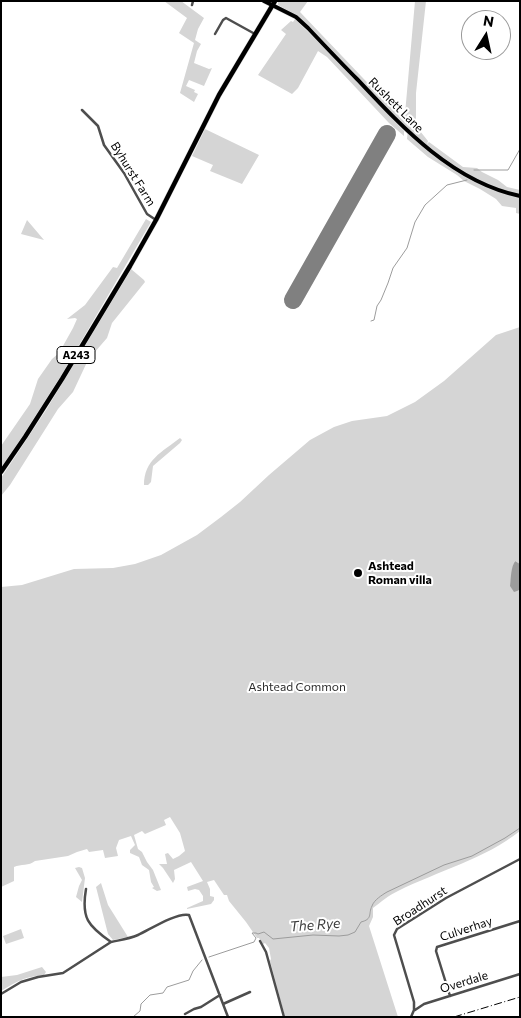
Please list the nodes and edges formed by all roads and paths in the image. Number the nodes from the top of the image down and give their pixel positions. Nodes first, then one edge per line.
1 (194, 1) edge
2 (264, 1) edge
3 (274, 3) edge
4 (192, 5) dead end
5 (215, 34) dead end
6 (255, 34) junction
7 (82, 110) dead end
8 (520, 196) edge
9 (156, 220) junction
10 (1, 472) edge
11 (520, 859) edge
12 (86, 889) dead end
13 (520, 921) edge
14 (260, 941) dead end
15 (111, 942) junction
16 (520, 974) edge
17 (250, 992) dead end
18 (1, 994) edge
19 (220, 995) junction
20 (450, 996) junction
21 (414, 1002) junction
22 (223, 1004) junction
23 (421, 1005) junction
24 (414, 1010) junction
25 (185, 1014) dead end
26 (228, 1017) edge
27 (284, 1017) edge
28 (411, 1017) edge

1 - 4 street
2 - 3 main road, Rushett Lane
3 - 6 highway, A243
3 - 8 main road, Rushett Lane
5 - 6 street
6 - 9 highway, A243
7 - 9 street, Byhurst Farm
9 - 10 highway, A243
11 - 21 street, Broadhurst
12 - 15 street
13 - 20 street, Culverhay
14 - 27 street
15 - 18 street
15 - 19 street
16 - 20 street, Overdale
17 - 22 street
19 - 22 street
19 - 25 street
20 - 23 street, Overdale
21 - 23 street
21 - 24 street, Broadhurst
22 - 26 street
23 - 24 street, Overdale
24 - 28 street, Broadhurst

